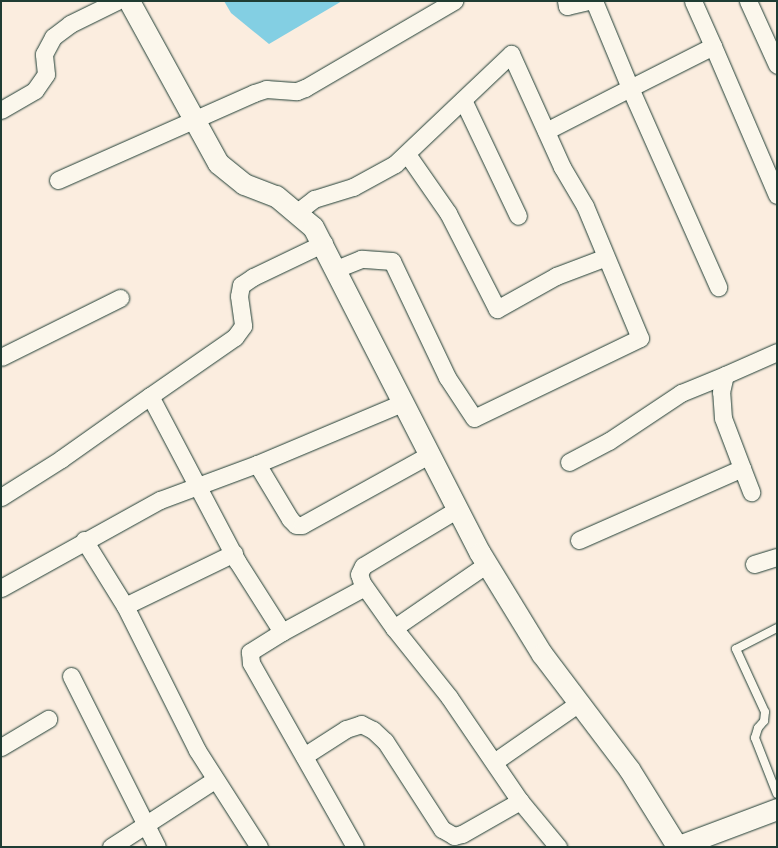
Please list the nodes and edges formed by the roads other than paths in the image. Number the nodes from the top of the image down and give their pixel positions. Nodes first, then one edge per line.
1 (117, 1) edge
2 (129, 1) edge
3 (454, 1) edge
4 (566, 1) edge
5 (588, 1) edge
6 (594, 1) edge
7 (693, 1) edge
8 (748, 1) edge
9 (713, 46) junction
10 (777, 66) edge
11 (630, 88) junction
12 (463, 100) junction
13 (1, 110) edge
14 (194, 121) junction
15 (546, 131) junction
16 (407, 154) junction
17 (58, 180) dead end
18 (777, 195) edge
19 (296, 213) junction
20 (518, 216) dead end
21 (324, 243) junction
22 (606, 257) junction
23 (336, 269) junction
24 (718, 287) dead end
25 (120, 298) dead end
26 (776, 355) edge
27 (1, 357) edge
28 (724, 375) junction
29 (150, 396) junction
30 (402, 402) junction
31 (429, 455) junction
32 (569, 462) dead end
33 (257, 464) junction
34 (742, 468) junction
35 (198, 484) junction
36 (751, 492) dead end
37 (1, 497) edge
38 (458, 509) junction
39 (84, 540) junction
40 (579, 540) dead end
41 (234, 553) junction
42 (777, 557) edge
43 (487, 564) junction
44 (754, 564) dead end
45 (365, 587) junction
46 (1, 588) edge
47 (125, 606) junction
48 (394, 628) junction
49 (777, 628) edge
50 (282, 632) junction
51 (71, 676) dead end
52 (579, 703) junction
53 (48, 720) dead end
54 (1, 747) edge
55 (304, 756) junction
56 (494, 762) junction
57 (214, 780) junction
58 (777, 794) edge
59 (520, 801) junction
60 (777, 809) edge
61 (145, 826) junction
62 (111, 847) edge
63 (157, 847) edge
64 (259, 847) edge
65 (355, 847) edge
66 (558, 847) edge
67 (676, 847) edge

1 - 13 street
2 - 14 street
3 - 14 street
4 - 5 street
6 - 11 street
7 - 9 street
8 - 10 street
9 - 11 street
9 - 18 street
11 - 15 street
11 - 24 street
12 - 15 street
12 - 16 street
12 - 20 street
14 - 17 street
14 - 19 street
15 - 22 street
16 - 19 street
16 - 22 street
19 - 21 street
21 - 23 street
21 - 29 street
22 - 23 street
23 - 30 street
25 - 27 street
26 - 28 street
28 - 32 street
28 - 34 street
29 - 35 street
29 - 37 street
30 - 31 street
30 - 33 street
31 - 33 street
31 - 38 street
33 - 35 street
34 - 36 street
34 - 40 street
35 - 39 street
35 - 41 street
38 - 43 street
38 - 45 street
39 - 46 street
39 - 47 street
41 - 47 street
41 - 50 street
42 - 44 street
43 - 48 street
43 - 52 street
45 - 48 street
45 - 50 street
47 - 57 street
48 - 56 street
49 - 58 lane
50 - 55 street
51 - 61 street
52 - 56 street
52 - 67 street
53 - 54 street
55 - 59 street
55 - 65 street
56 - 59 street
57 - 61 street
57 - 64 street
59 - 66 street
60 - 67 street
61 - 62 street
61 - 63 street

